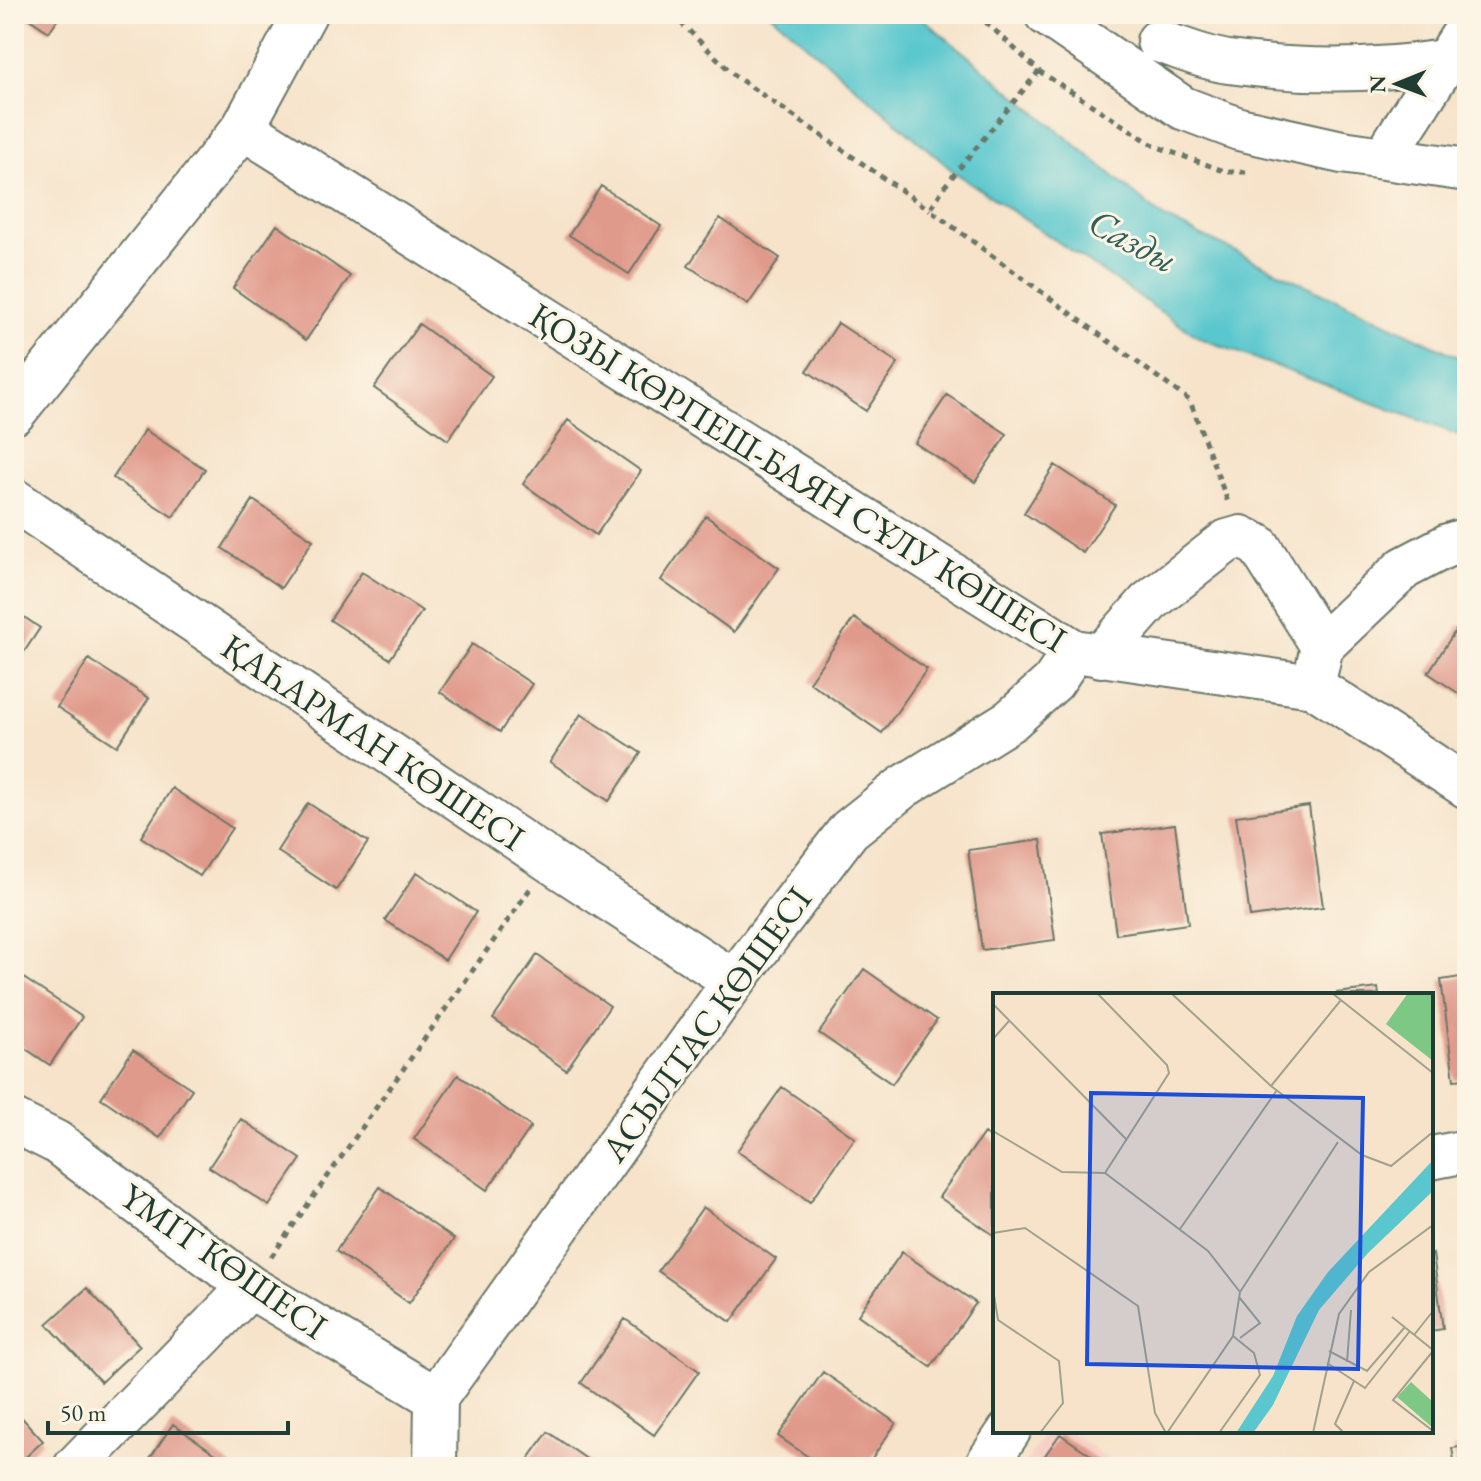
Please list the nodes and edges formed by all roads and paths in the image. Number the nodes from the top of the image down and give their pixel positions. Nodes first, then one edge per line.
1 (305, 14) edge
2 (672, 14) edge
3 (1046, 14) edge
4 (1158, 41) dead end
5 (1456, 44) edge
6 (1039, 71) dead end
7 (243, 128) junction
8 (1384, 158) junction
9 (1462, 161) edge
10 (930, 210) junction
11 (14, 413) edge
12 (14, 500) edge
13 (1241, 537) junction
14 (1467, 539) edge
15 (1087, 654) junction
16 (1317, 666) junction
17 (1467, 787) edge
18 (550, 861) junction
19 (734, 981) junction
20 (14, 1121) edge
21 (1467, 1151) edge
22 (1433, 1158) edge
23 (250, 1287) junction
24 (436, 1398) junction
25 (1008, 1433) edge
26 (75, 1467) edge
27 (435, 1467) edge
28 (985, 1467) edge

1 - 7 street
2 - 10 path
3 - 8 street
4 - 5 street
5 - 8 street
6 - 10 path
7 - 11 street
7 - 15 street, ҚОЗЫ КӨРПЕШ-БАЯН СҰЛУ КӨШЕСІ
8 - 9 street
10 - 13 path
12 - 18 street, ҚАҺАРМАН КӨШЕСІ
13 - 15 street, АСЫЛТАС КӨШЕСІ
13 - 16 street
14 - 16 street
15 - 16 street, ҚОЗЫ КӨРПЕШ-БАЯН СҰЛУ КӨШЕСІ
15 - 19 street, АСЫЛТАС КӨШЕСІ
16 - 17 street, ҚОЗЫ КӨРПЕШ-БАЯН СҰЛУ КӨШЕСІ
18 - 19 street, ҚАҺАРМАН КӨШЕСІ
18 - 23 path
19 - 24 street, АСЫЛТАС КӨШЕСІ
20 - 23 street, ҮМІТ КӨШЕСІ
21 - 22 street
23 - 24 street, ҮМІТ КӨШЕСІ
23 - 26 street
24 - 27 street
25 - 28 street

